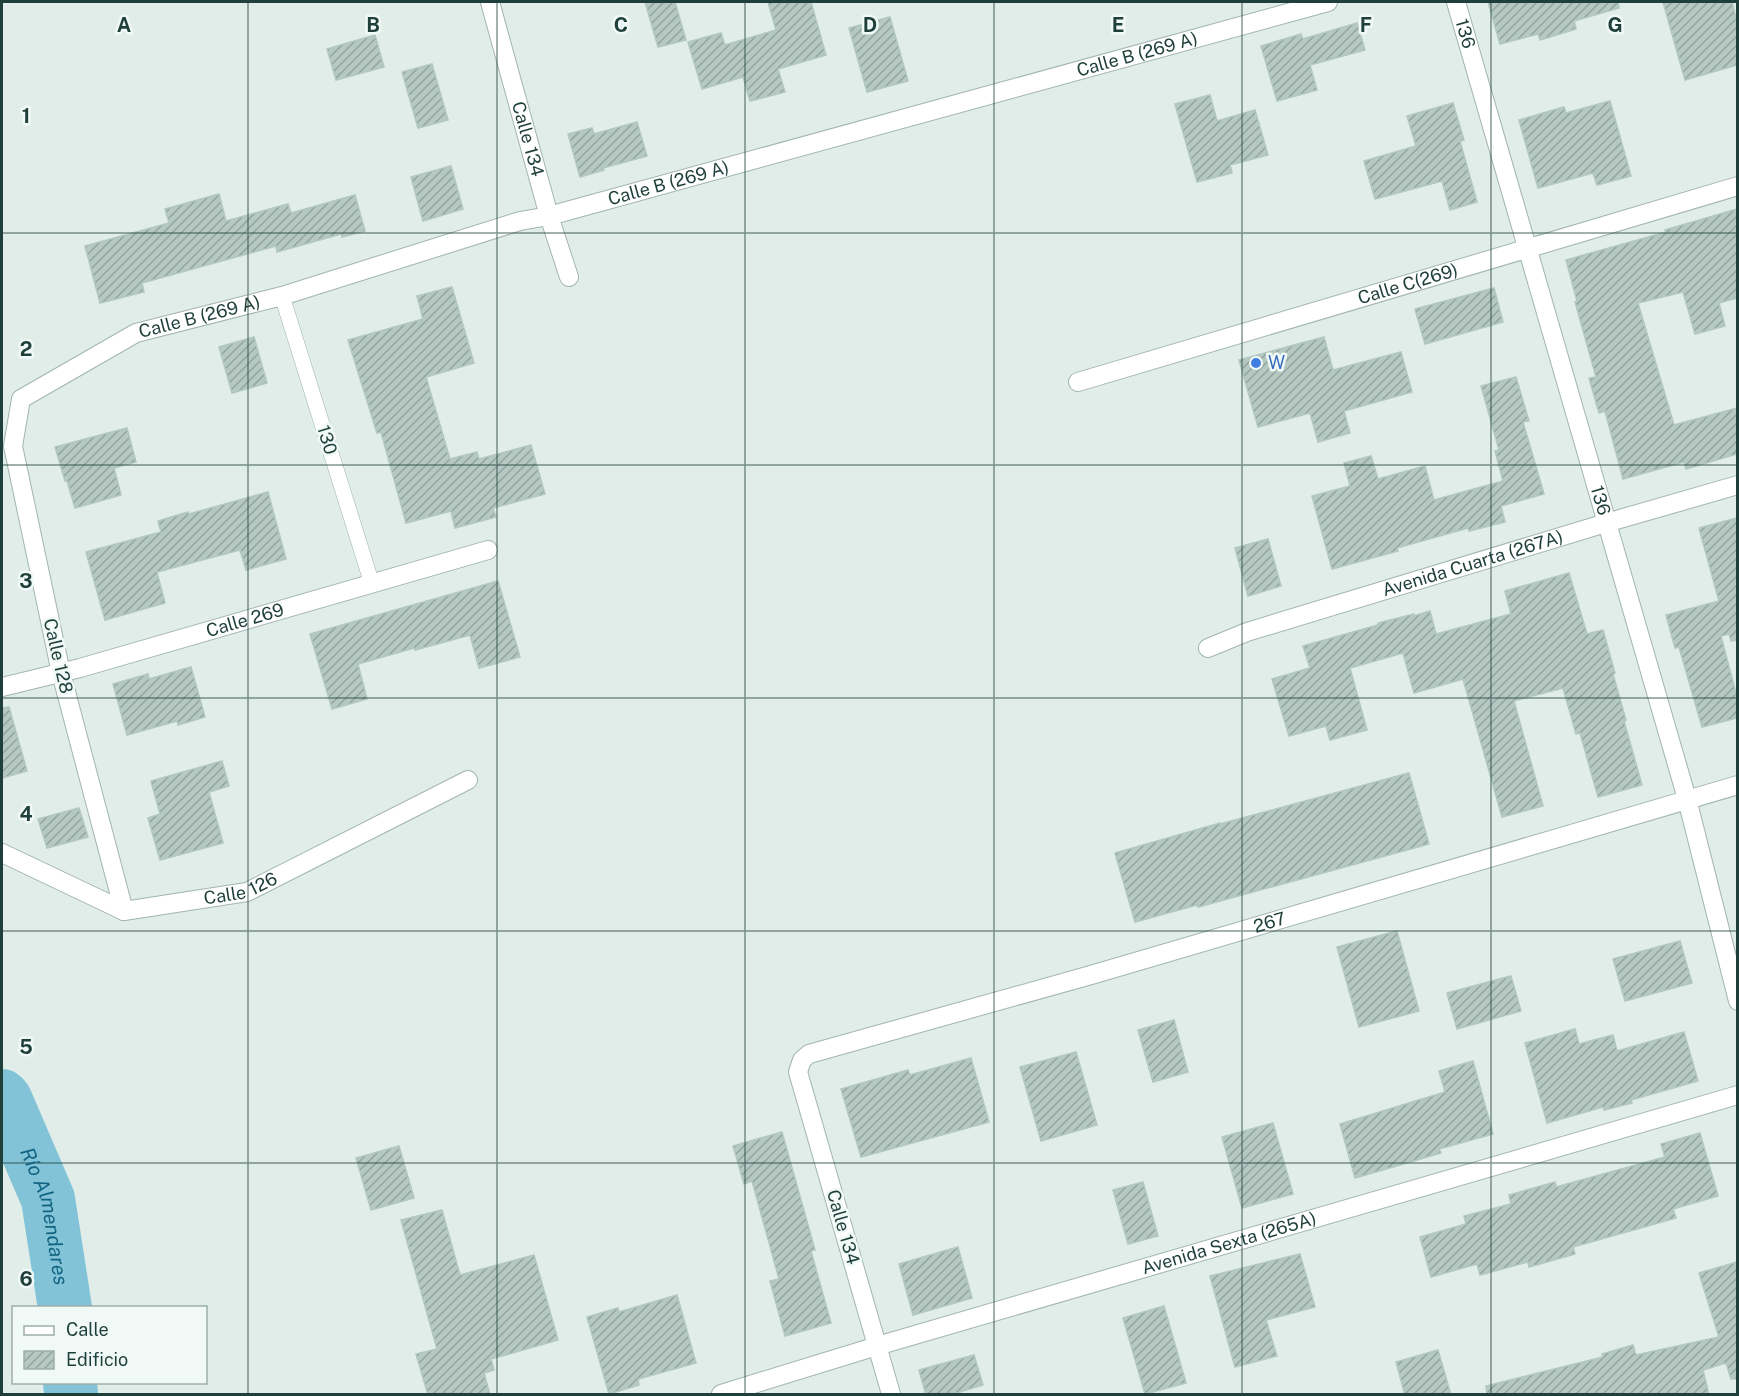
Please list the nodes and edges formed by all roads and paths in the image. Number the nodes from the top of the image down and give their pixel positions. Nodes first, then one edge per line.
1 (490, 2) edge
2 (1328, 2) edge
3 (1456, 2) edge
4 (1737, 186) edge
5 (549, 216) junction
6 (1527, 250) junction
7 (569, 277) dead end
8 (282, 296) junction
9 (1078, 382) dead end
10 (21, 399) joint
11 (1737, 485) edge
12 (1606, 523) junction
13 (488, 550) dead end
14 (372, 584) junction
15 (1208, 648) dead end
16 (61, 673) junction
17 (2, 687) edge
18 (468, 780) dead end
19 (1737, 785) edge
20 (1687, 799) junction
21 (2, 853) edge
22 (124, 911) junction
23 (1737, 1001) edge
24 (802, 1060) joint
25 (1737, 1095) edge
26 (877, 1346) junction
27 (722, 1395) edge
28 (891, 1395) edge

1 - 5 street, Calle 134
2 - 5 street, Calle B (269 A)
3 - 6 street, 136
4 - 6 street, Calle C(269)
5 - 7 street, Calle 134
5 - 8 street, Calle B (269 A)
6 - 9 street, Calle C(269)
6 - 12 street, 136
8 - 10 street, Calle B (269 A)
8 - 14 lane, 130
10 - 16 street, Calle 128
11 - 12 street, Avenida Cuarta (267A)
12 - 15 street, Avenida Cuarta (267A)
12 - 20 street, 136
13 - 14 street, Calle 269
14 - 16 street, Calle 269
16 - 17 street, Calle 269
16 - 22 street, Calle 128
18 - 22 street, Calle 126
19 - 20 street, 267
20 - 23 street, 136
20 - 24 street, 267
21 - 22 street
24 - 26 street, Calle 134
25 - 26 street, Avenida Sexta (265A)
26 - 27 street, Avenida Sexta (265A)
26 - 28 street, Calle 134

